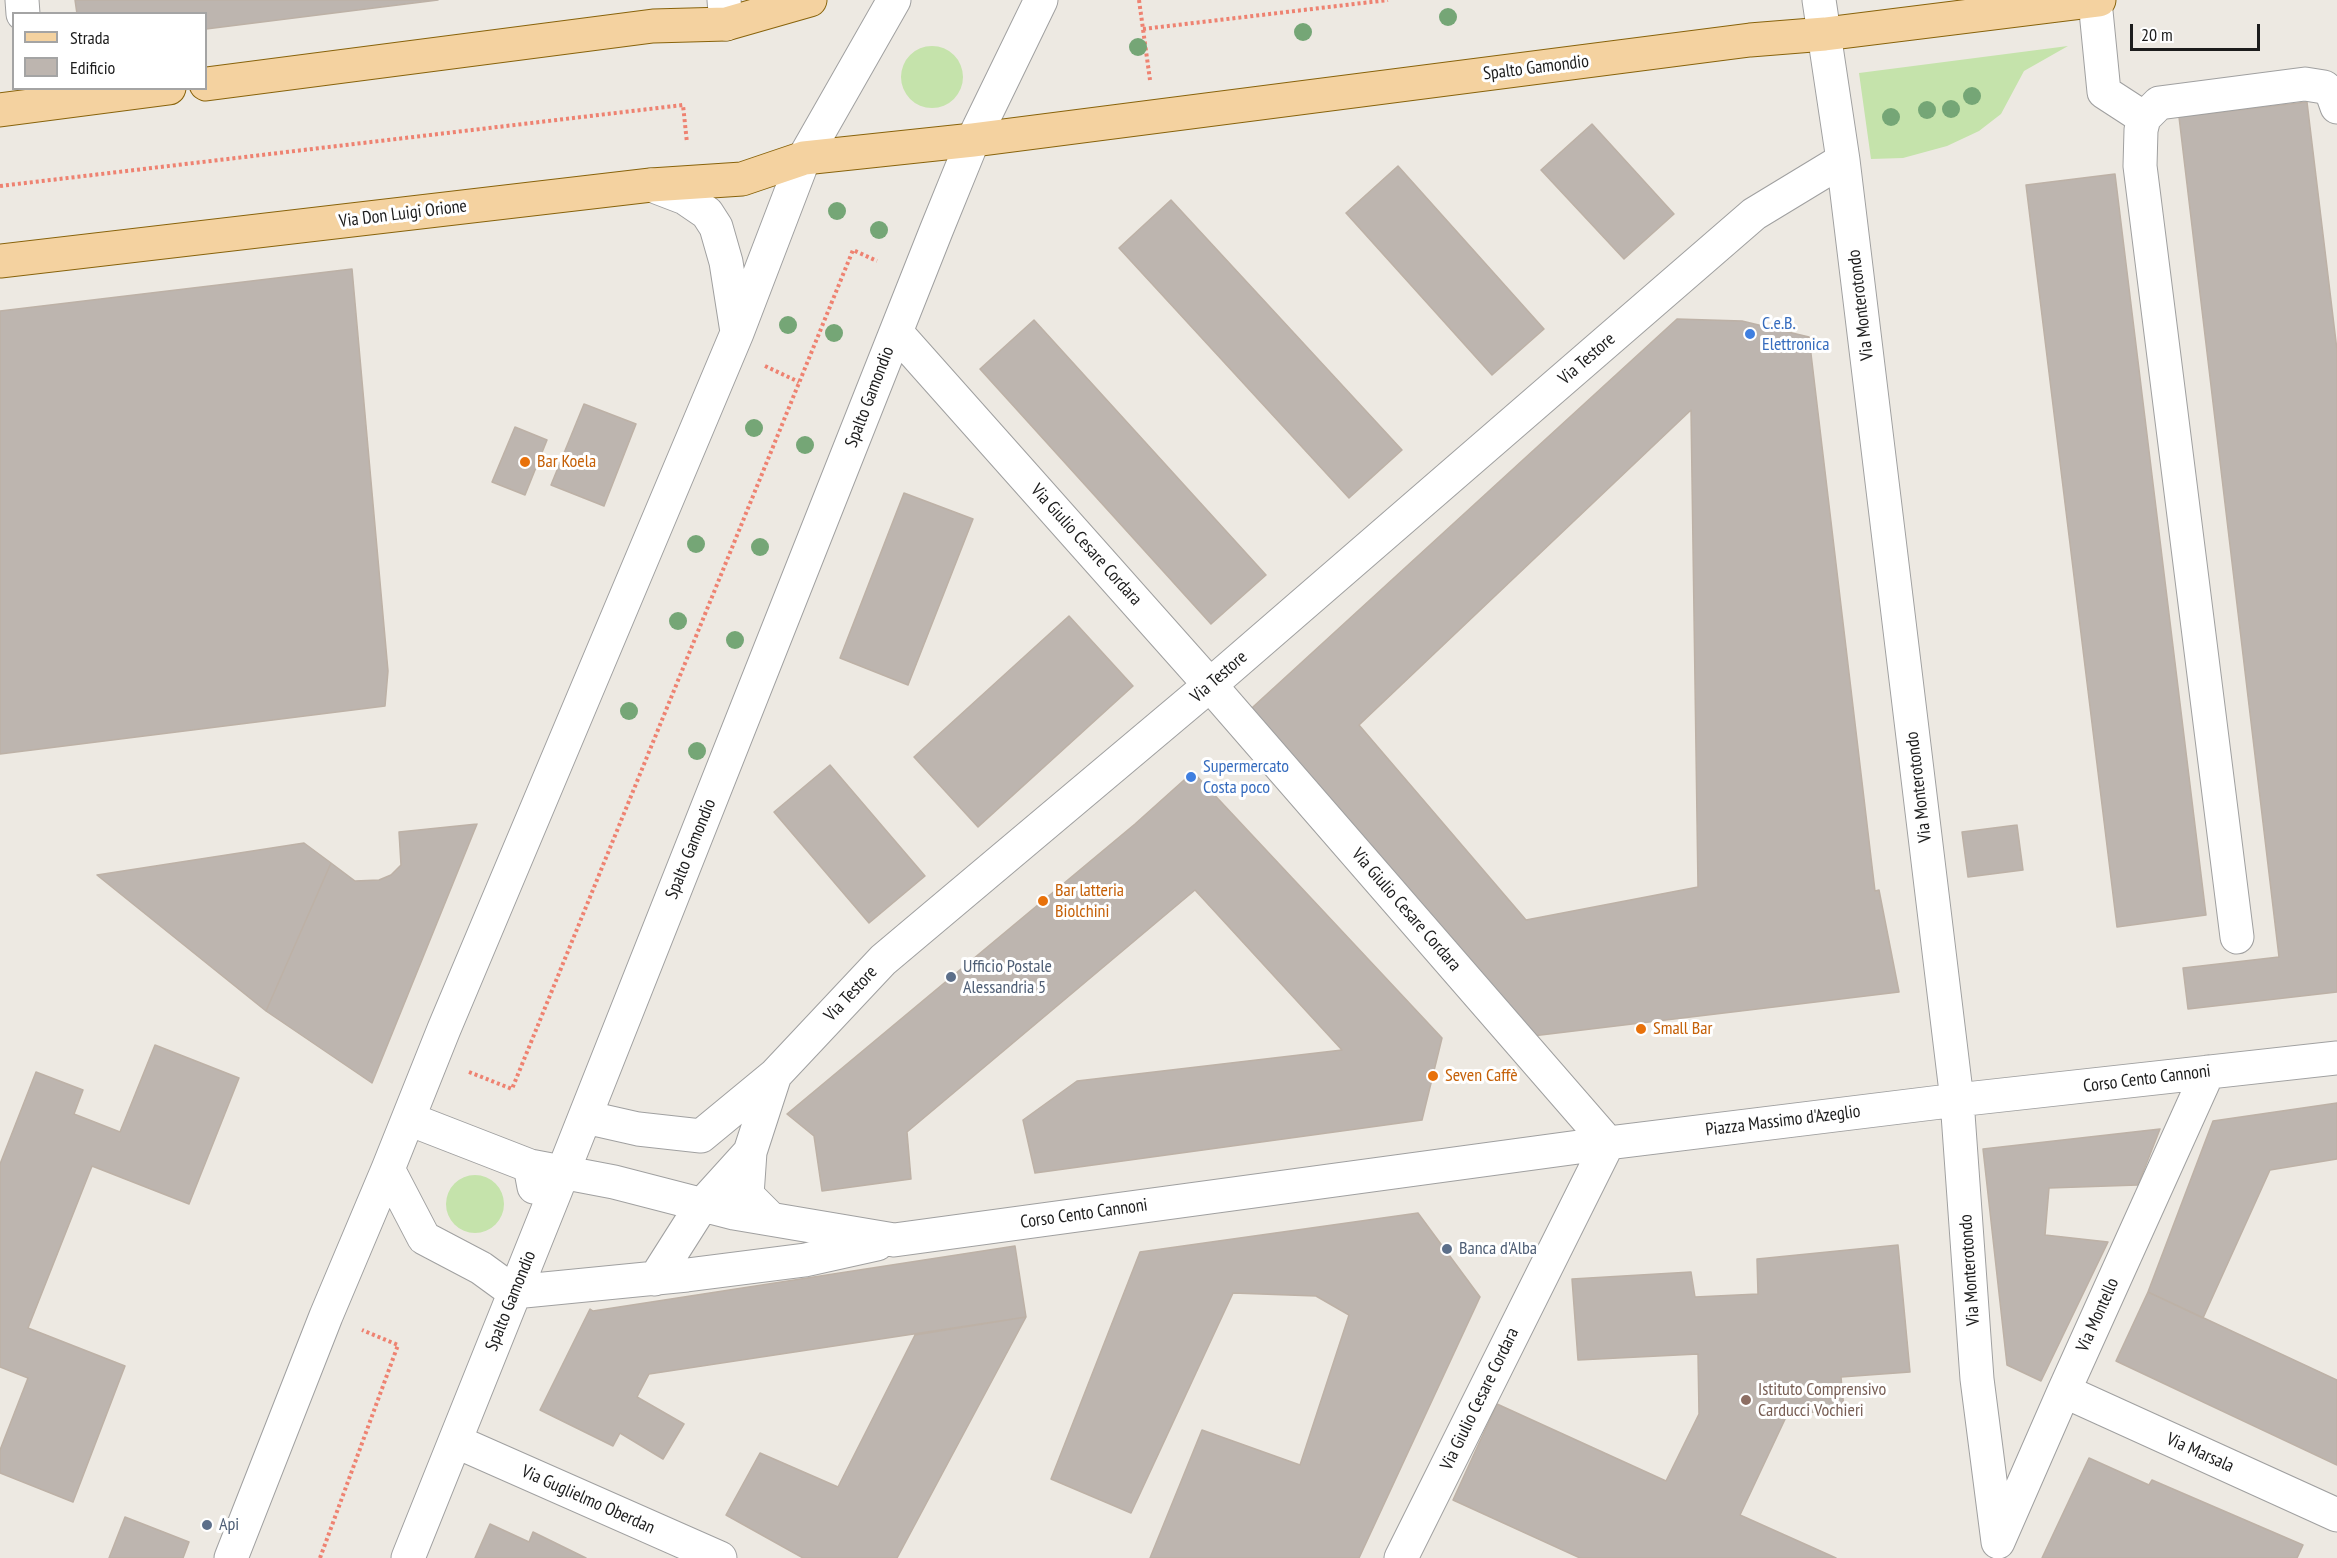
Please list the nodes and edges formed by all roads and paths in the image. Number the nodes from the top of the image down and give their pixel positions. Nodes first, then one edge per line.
1 (810, 0) edge
2 (894, 0) edge
3 (1041, 0) edge
4 (1388, 0) edge
5 (1819, 0) edge
6 (2094, 0) edge
7 (2099, 0) edge
8 (725, 12) edge
9 (1143, 29) dead end
10 (1825, 34) junction
11 (207, 84) edge
12 (139, 90) edge
13 (32, 97) edge
14 (683, 105) dead end
15 (2337, 107) edge
16 (0, 110) edge
17 (2144, 118) junction
18 (973, 140) junction
19 (804, 158) junction
20 (1843, 160) junction
21 (651, 185) junction
22 (0, 186) edge
23 (0, 261) edge
24 (877, 261) dead end
25 (896, 332) junction
26 (737, 333) junction
27 (1210, 685) junction
28 (2237, 937) dead end
29 (2337, 1058) edge
30 (2208, 1072) junction
31 (776, 1075) junction
32 (513, 1089) dead end
33 (1957, 1100) junction
34 (585, 1118) junction
35 (409, 1119) junction
36 (1608, 1143) junction
37 (750, 1152) junction
38 (530, 1166) junction
39 (388, 1169) junction
40 (563, 1172) junction
41 (702, 1205) junction
42 (771, 1219) junction
43 (543, 1224) junction
44 (894, 1240) junction
45 (655, 1279) junction
46 (514, 1292) junction
47 (398, 1345) dead end
48 (2064, 1391) junction
49 (455, 1441) junction
50 (2337, 1515) edge
51 (1994, 1550) edge
52 (231, 1558) edge
53 (320, 1558) edge
54 (408, 1558) edge
55 (720, 1558) edge
56 (1401, 1558) edge

1 - 8 main road
2 - 19 street
3 - 18 street, Spalto Gamondio
4 - 9 path
5 - 10 street, Via Monterotondo
6 - 7 main road, Spalto Gamondio
6 - 10 main road, Spalto Gamondio
6 - 17 street
8 - 11 main road
10 - 18 main road, Spalto Gamondio
10 - 20 street, Via Monterotondo
12 - 13 main road
13 - 16 main road
14 - 22 path
15 - 17 street
17 - 28 street
18 - 19 main road, Spalto Gamondio
18 - 25 street, Spalto Gamondio
19 - 21 main road, Via Don Luigi Orione
19 - 26 street
20 - 27 street, Via Testore
20 - 33 street, Via Monterotondo
21 - 23 main road, Via Don Luigi Orione
21 - 26 street
24 - 32 path
25 - 27 street, Via Giulio Cesare Cordara
25 - 34 street, Spalto Gamondio
26 - 35 street
27 - 31 street, Via Testore
27 - 36 street, Via Giulio Cesare Cordara
29 - 30 street, Corso Cento Cannoni
30 - 33 street, Corso Cento Cannoni
30 - 48 street, Via Montello
31 - 34 street, Via Testore
31 - 37 street
33 - 36 street, Piazza Massimo d'Azeglio
33 - 51 street, Via Monterotondo
34 - 40 street, Spalto Gamondio
35 - 38 street, Corso Cento Cannoni
35 - 39 street
36 - 44 street, Corso Cento Cannoni
36 - 56 street, Via Giulio Cesare Cordara
37 - 41 street
37 - 42 street
38 - 40 street, Corso Cento Cannoni
38 - 43 street
39 - 46 street
39 - 52 street
40 - 41 street, Corso Cento Cannoni
40 - 43 street, Spalto Gamondio
41 - 42 street, Corso Cento Cannoni
41 - 45 street
42 - 44 street, Corso Cento Cannoni
43 - 46 street, Spalto Gamondio
44 - 45 street
45 - 46 street
46 - 49 street, Spalto Gamondio
47 - 53 path
48 - 50 street, Via Marsala
48 - 51 street, Via Montello
49 - 54 street, Spalto Gamondio
49 - 55 street, Via Guglielmo Oberdan

